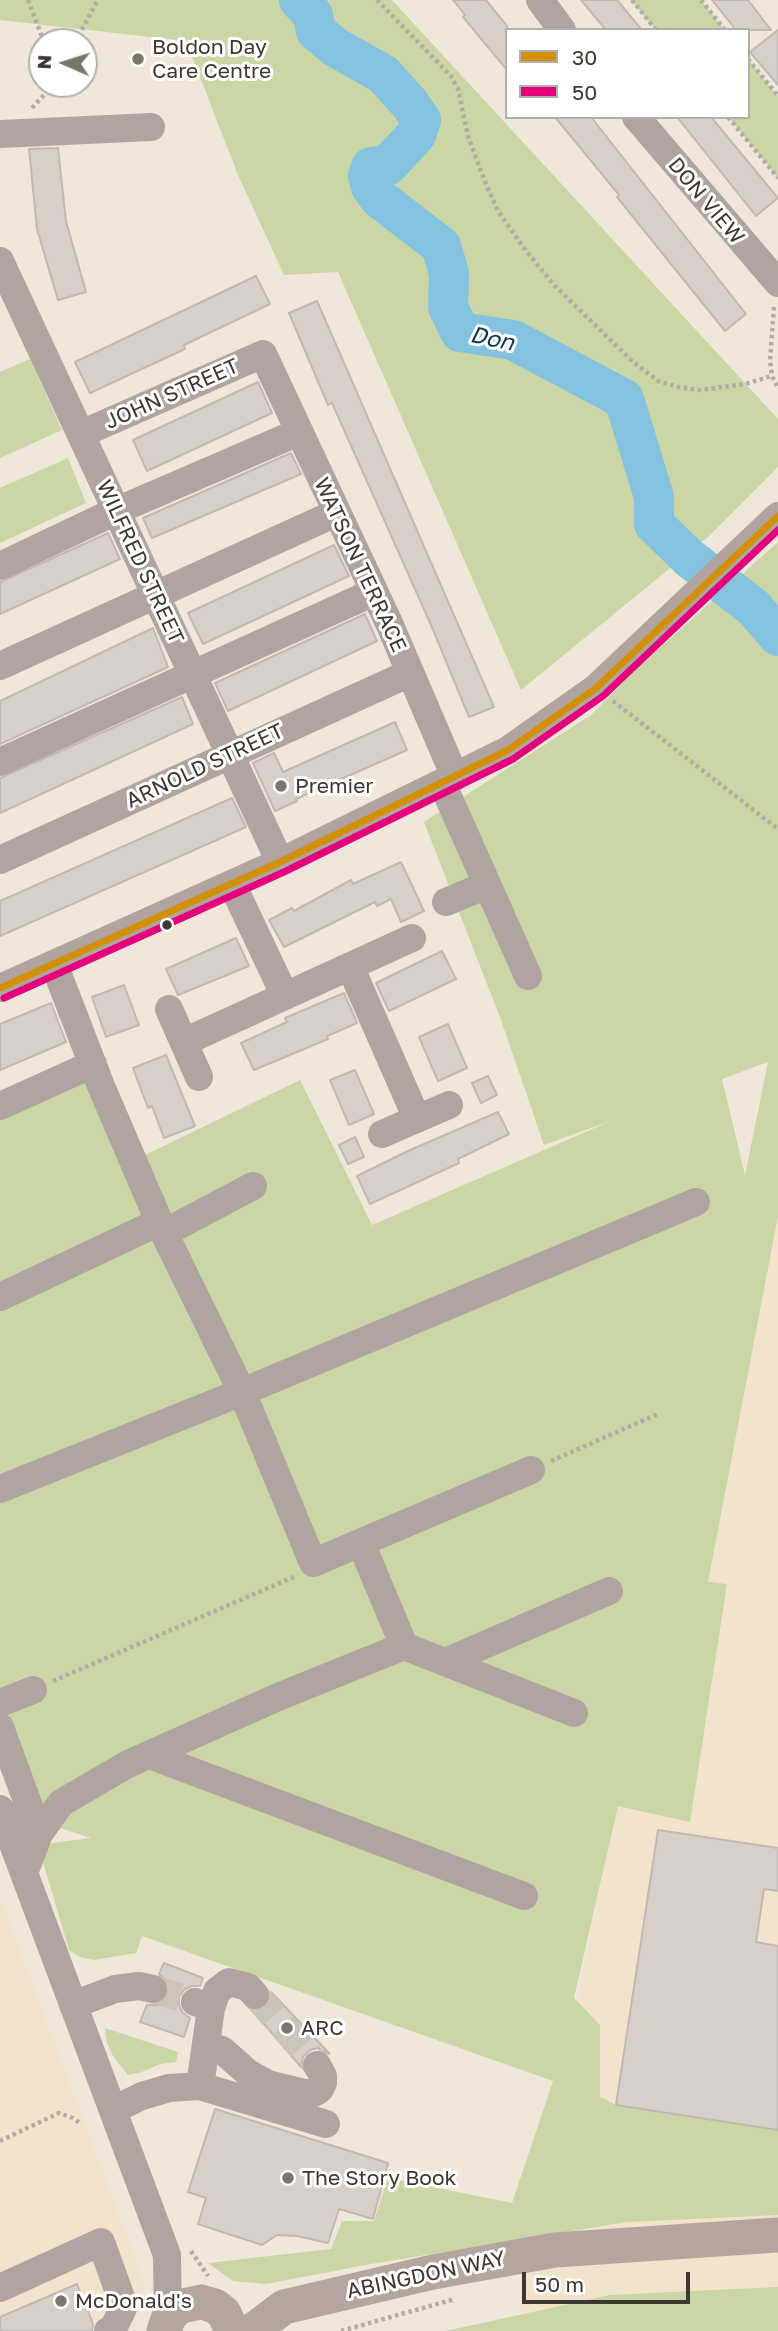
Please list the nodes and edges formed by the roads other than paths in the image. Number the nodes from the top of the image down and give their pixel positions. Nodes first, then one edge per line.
1 (540, 0) edge
2 (561, 28) edge
3 (638, 119) edge
4 (151, 127) dead end
5 (0, 134) edge
6 (0, 261) edge
7 (777, 283) edge
8 (263, 354) joint
9 (299, 432) junction
10 (81, 434) junction
11 (116, 511) junction
12 (337, 513) junction
13 (778, 516) edge
14 (0, 566) edge
15 (374, 592) junction
16 (155, 595) junction
17 (0, 666) edge
18 (191, 673) junction
19 (410, 673) junction
20 (229, 755) junction
21 (0, 762) edge
22 (448, 780) junction
23 (0, 860) edge
24 (280, 862) junction
25 (232, 884) junction
26 (487, 885) junction
27 (446, 902) dead end
28 (412, 938) dead end
29 (54, 964) junction
30 (350, 966) junction
31 (528, 976) dead end
32 (0, 988) edge
33 (285, 996) junction
34 (169, 1009) dead end
35 (184, 1042) junction
36 (93, 1064) junction
37 (199, 1077) dead end
38 (449, 1105) dead end
39 (0, 1106) edge
40 (417, 1119) junction
41 (382, 1134) dead end
42 (253, 1186) dead end
43 (696, 1202) dead end
44 (162, 1228) junction
45 (0, 1297) edge
46 (242, 1392) junction
47 (531, 1470) road end
48 (0, 1489) edge
49 (361, 1543) junction
50 (609, 1591) dead end
51 (404, 1646) junction
52 (445, 1662) junction
53 (33, 1690) road end
54 (0, 1703) edge
55 (574, 1713) dead end
56 (0, 1727) edge
57 (149, 1755) junction
58 (0, 1809) edge
59 (40, 1834) junction
60 (24, 1873) junction
61 (524, 1896) dead end
62 (153, 1989) tunnel mouth
63 (255, 1995) tunnel mouth
64 (73, 2004) junction
65 (206, 2045) junction
66 (317, 2065) dead end
67 (248, 2073) junction
68 (209, 2089) junction
69 (113, 2110) junction
70 (326, 2124) dead end
71 (778, 2235) edge
72 (167, 2255) junction
73 (0, 2288) edge
74 (284, 2307) junction
75 (220, 2314) edge
76 (164, 2326) edge
77 (108, 2331) edge
78 (252, 2331) edge

1 - 2 street
3 - 7 street, DON VIEW
4 - 5 street
6 - 10 street, WILFRED STREET
8 - 9 street, WATSON TERRACE
8 - 10 street, JOHN STREET
9 - 11 street
9 - 12 street, WATSON TERRACE
10 - 11 street, WILFRED STREET
11 - 14 street
11 - 16 street, WILFRED STREET
12 - 15 street, WATSON TERRACE
12 - 16 street
13 - 22 street
15 - 18 street
15 - 19 street, WATSON TERRACE
16 - 17 street
16 - 18 street, WILFRED STREET
18 - 20 street, WILFRED STREET
18 - 21 street
19 - 20 street, ARNOLD STREET
19 - 22 street, WATSON TERRACE
20 - 23 street, ARNOLD STREET
20 - 24 street, WILFRED STREET
22 - 24 street
22 - 26 street, WATSON TERRACE
24 - 25 street
25 - 29 street
25 - 33 street
26 - 27 street
26 - 31 street, WATSON TERRACE
28 - 30 street
29 - 32 street
29 - 36 street
30 - 33 street
30 - 40 street
33 - 35 street
34 - 35 street
35 - 37 street
36 - 39 street
36 - 44 street
38 - 40 street
40 - 41 street
42 - 44 street
43 - 46 street
44 - 45 street
44 - 46 street
46 - 48 street
46 - 49 street
47 - 49 street
49 - 51 street
50 - 52 street
51 - 52 street
51 - 57 street
52 - 55 street
53 - 54 street
56 - 59 street
57 - 59 street
57 - 61 street
58 - 60 street
59 - 60 street
60 - 64 street
62 - 64 street
63 - 65 street
64 - 69 street
65 - 67 street
65 - 68 street
66 - 67 street
67 - 68 street
68 - 69 street
68 - 70 street
69 - 72 street
71 - 74 main road, ABINGDON WAY
72 - 75 street
72 - 76 street
73 - 77 street
74 - 75 main road, ABINGDON WAY
74 - 78 main road, ABINGDON WAY
75 - 76 main road, ABINGDON WAY

